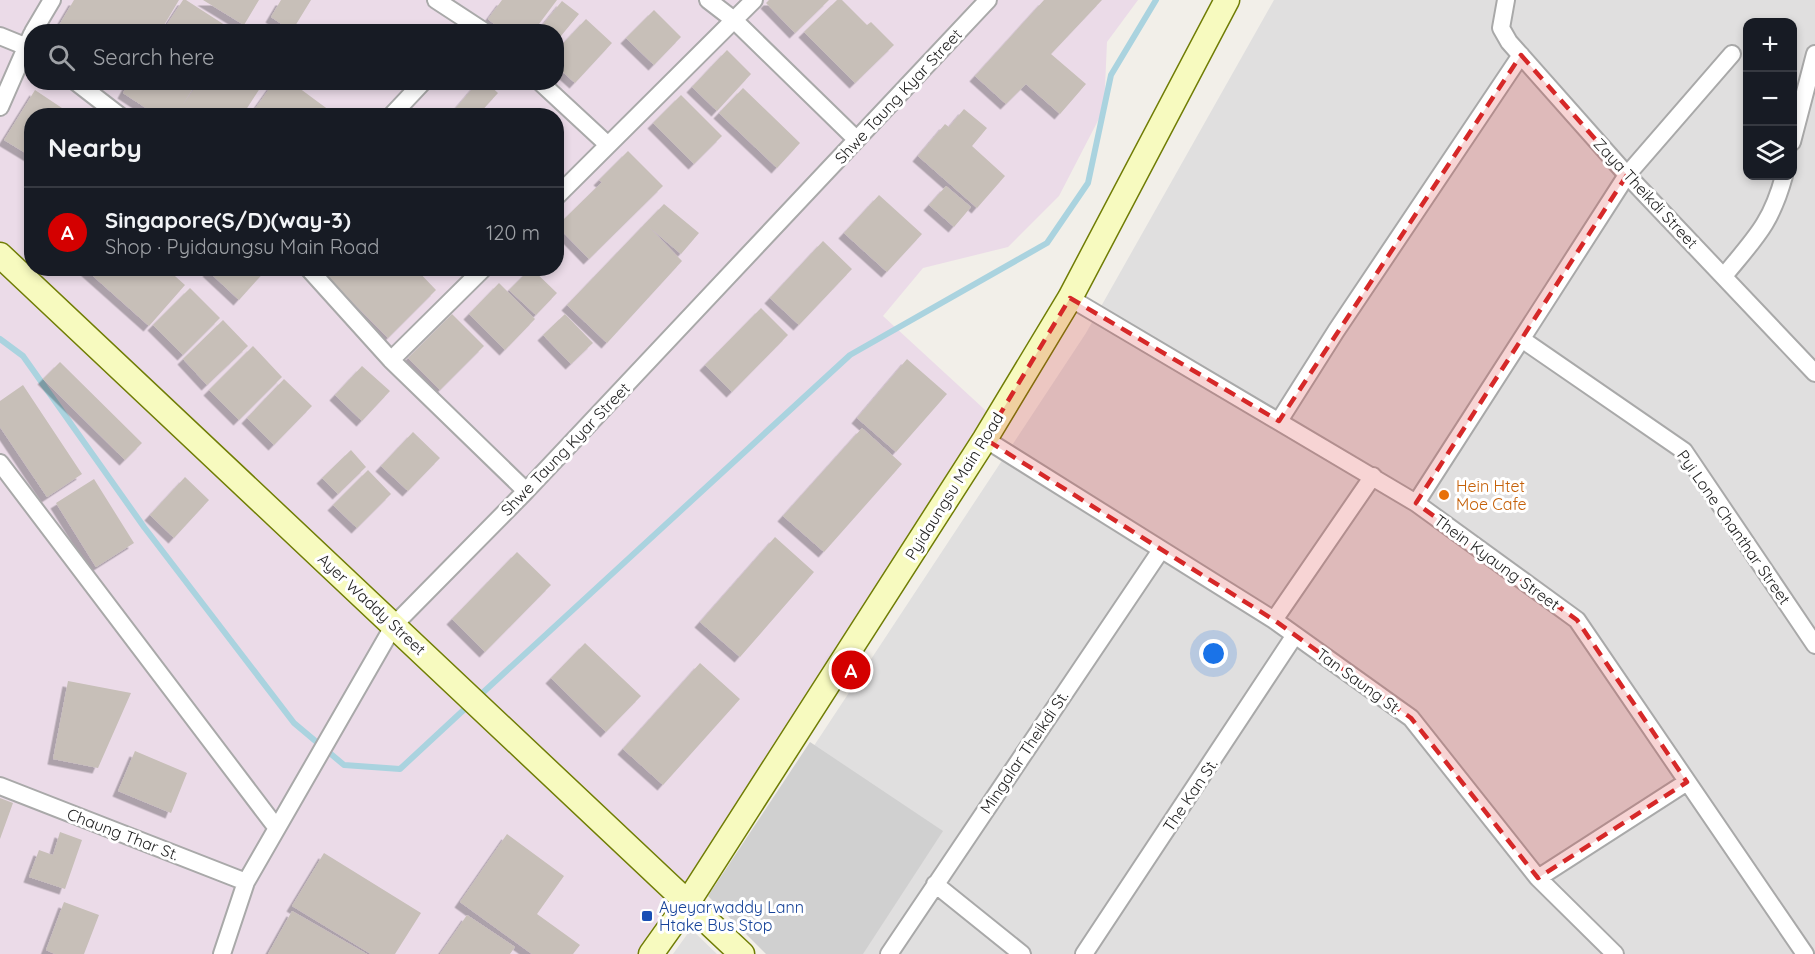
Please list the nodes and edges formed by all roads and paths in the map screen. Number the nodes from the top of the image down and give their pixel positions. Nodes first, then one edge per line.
1 (52, 0) edge
2 (436, 0) edge
3 (708, 0) edge
4 (754, 0) edge
5 (988, 0) edge
6 (1227, 0) edge
7 (1506, 0) edge
8 (734, 21) junction
9 (39, 24) edge
10 (470, 24) edge
11 (0, 36) edge
12 (24, 39) edge
13 (24, 53) edge
14 (1732, 54) dead end
15 (1815, 54) edge
16 (1521, 55) junction
17 (86, 90) edge
18 (415, 90) edge
19 (549, 90) edge
20 (0, 107) edge
21 (110, 108) edge
22 (398, 108) edge
23 (1796, 126) edge
24 (856, 140) junction
25 (608, 145) junction
26 (1627, 175) junction
27 (1783, 180) edge
28 (564, 189) edge
29 (0, 255) edge
30 (315, 276) edge
31 (476, 276) edge
32 (1724, 276) junction
33 (1070, 298) junction
34 (1522, 340) junction
35 (391, 360) junction
36 (1815, 373) edge
37 (1279, 421) junction
38 (985, 440) junction
39 (0, 463) edge
40 (1373, 476) junction
41 (526, 491) junction
42 (1416, 503) junction
43 (1161, 550) junction
44 (1274, 620) junction
45 (394, 625) junction
46 (1295, 635) junction
47 (1815, 645) edge
48 (1687, 782) junction
49 (0, 786) edge
50 (276, 826) junction
51 (1538, 878) junction
52 (246, 882) junction
53 (935, 884) junction
54 (688, 902) junction
55 (222, 954) edge
56 (651, 954) edge
57 (742, 954) edge
58 (889, 954) edge
59 (1022, 954) edge
60 (1084, 954) edge
61 (1615, 954) edge
62 (1805, 954) edge

1 - 9 street
2 - 10 street
3 - 8 street
4 - 8 street
5 - 24 street, Shwe Taung Kyar Street
6 - 33 main road, Pyidaungsu Main Road
7 - 16 street, Zaya Theikdi Street
8 - 24 street
8 - 25 street
11 - 12 street
13 - 20 street
14 - 26 street
15 - 23 street
16 - 26 street, Zaya Theikdi Street
16 - 37 street
17 - 21 street
18 - 22 street
19 - 25 street
24 - 41 street, Shwe Taung Kyar Street
25 - 28 street
26 - 32 street, Zaya Theikdi Street
26 - 34 street
27 - 32 street
29 - 45 main road, Ayer Waddy Street
30 - 35 street
31 - 35 street
32 - 36 street, Zaya Theikdi Street
33 - 37 street, Thein Kyaung Street
33 - 38 main road, Pyidaungsu Main Road
34 - 42 street
34 - 47 street, Pyi Lone Chanthar Street
35 - 41 street
37 - 40 street, Thein Kyaung Street
38 - 43 street, Tan Saung St.
38 - 54 main road, Pyidaungsu Main Road
39 - 50 street
40 - 42 street, Thein Kyaung Street
40 - 44 street
41 - 45 street, Shwe Taung Kyar Street
42 - 48 street, Thein Kyaung Street
43 - 44 street, Tan Saung St.
43 - 53 street, Mingalar Theikdi St.
44 - 46 street, Tan Saung St.
45 - 50 street, Shwe Taung Kyar Street
45 - 54 main road, Ayer Waddy Street
46 - 51 street, Tan Saung St.
46 - 60 street, The Kan St.
48 - 51 street
48 - 62 street, Thein Kyaung Street
49 - 52 street, Chaung Thar St.
50 - 52 street, Shwe Taung Kyar Street
51 - 61 street, Tan Saung St.
52 - 55 street, Shwe Taung Kyar Street
53 - 58 street, Mingalar Theikdi St.
53 - 59 street
54 - 56 main road, Pyidaungsu Main Road
54 - 57 main road, Ayer Waddy Street

